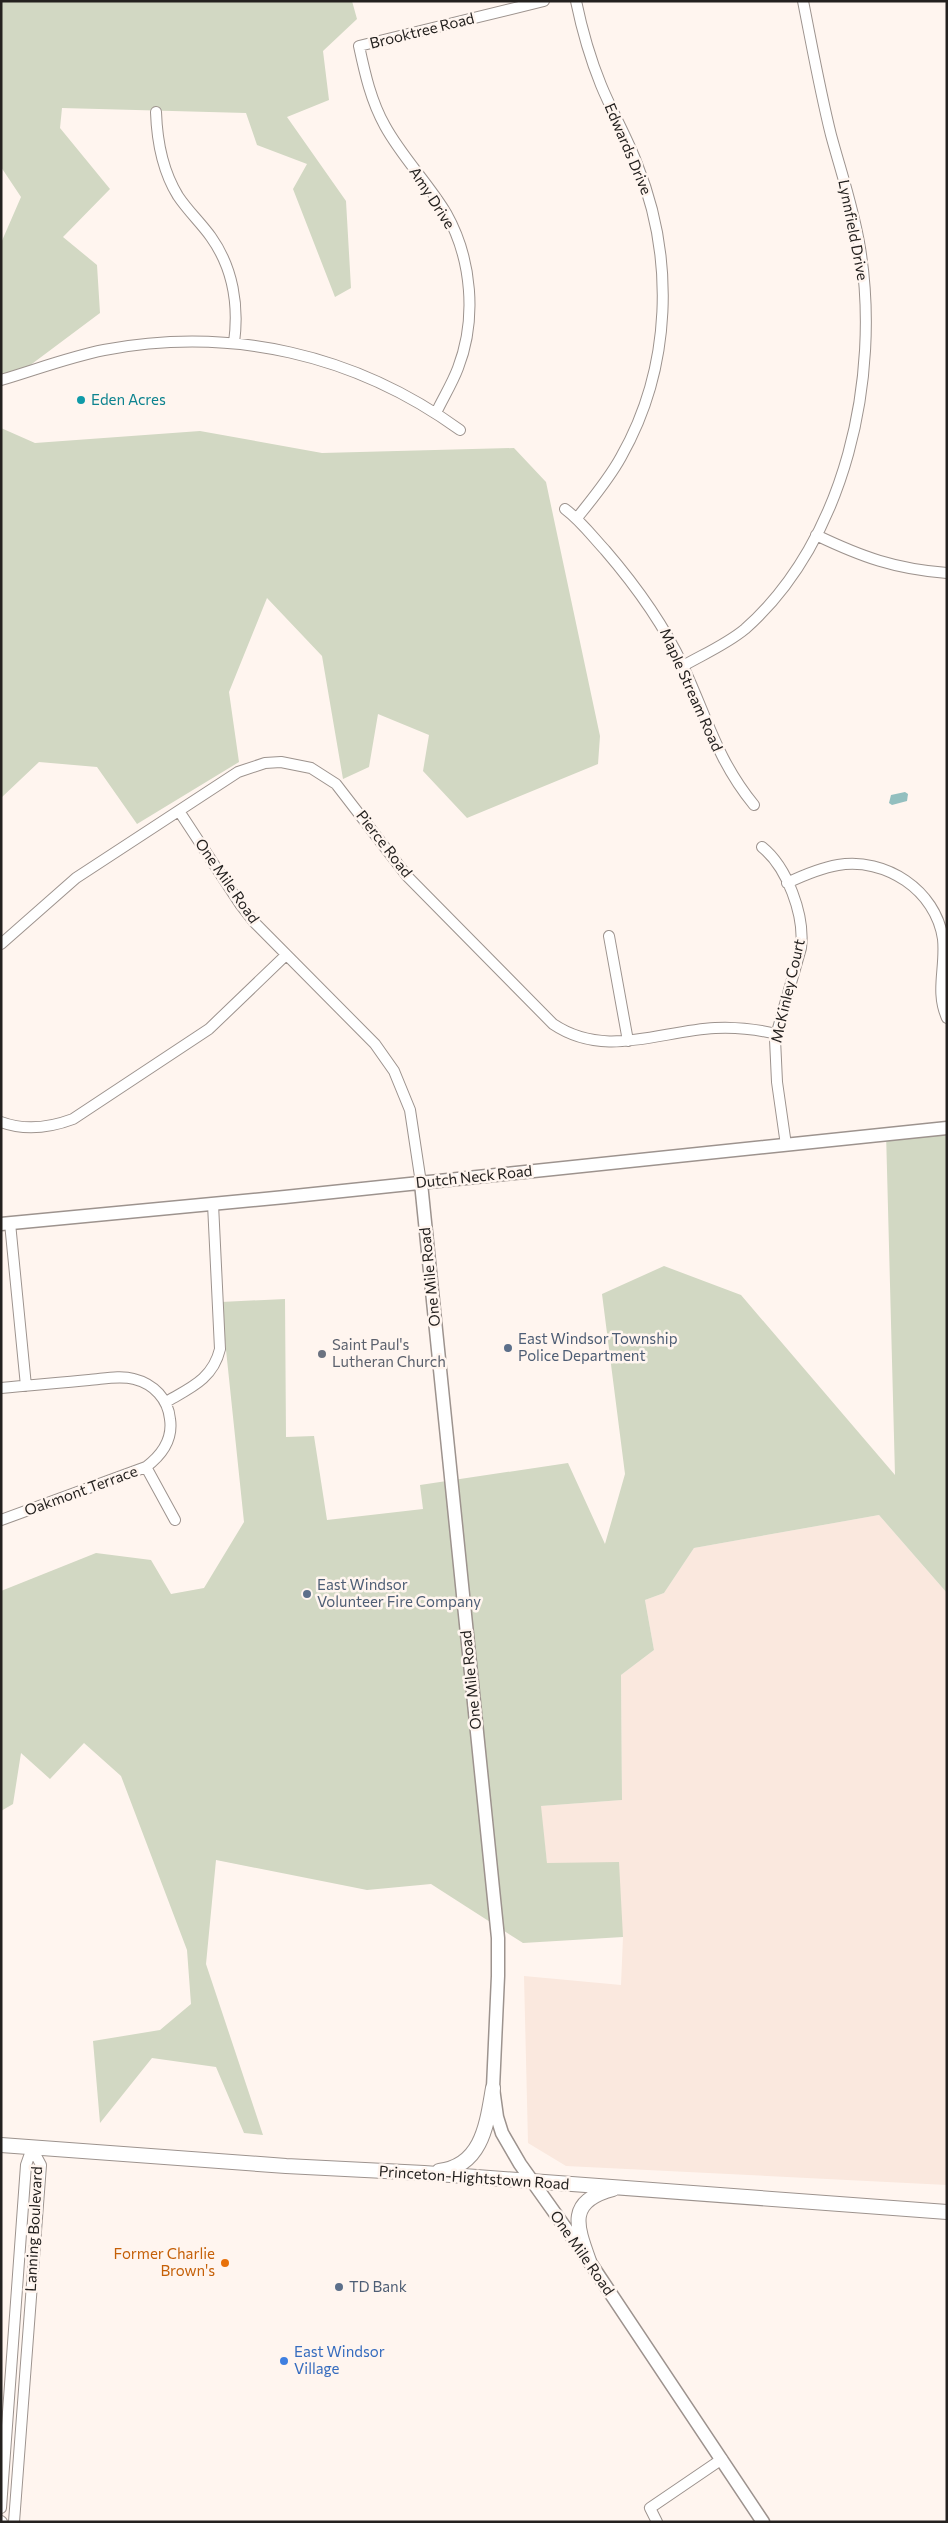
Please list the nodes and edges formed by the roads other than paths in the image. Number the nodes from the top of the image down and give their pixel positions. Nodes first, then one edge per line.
1 (544, 1) edge
2 (576, 1) edge
3 (803, 1) edge
4 (359, 46) joint
5 (156, 112) dead end
6 (234, 342) junction
7 (1, 380) edge
8 (436, 413) junction
9 (460, 430) dead end
10 (565, 509) dead end
11 (577, 518) junction
12 (816, 535) junction
13 (947, 573) edge
14 (683, 666) junction
15 (754, 805) dead end
16 (179, 811) junction
17 (762, 847) dead end
18 (787, 883) junction
19 (609, 936) dead end
20 (1, 944) edge
21 (286, 955) junction
22 (947, 1018) edge
23 (776, 1034) junction
24 (628, 1041) junction
25 (1, 1122) edge
26 (947, 1128) edge
27 (786, 1145) junction
28 (421, 1183) junction
29 (213, 1204) junction
30 (6, 1223) edge
31 (26, 1386) junction
32 (1, 1388) edge
33 (166, 1402) junction
34 (146, 1467) junction
35 (1, 1520) edge
36 (176, 1520) dead end
37 (494, 2088) junction
38 (1, 2146) edge
39 (32, 2148) junction
40 (424, 2173) junction
41 (532, 2181) junction
42 (620, 2187) junction
43 (947, 2212) edge
44 (589, 2261) junction
45 (722, 2459) junction
46 (1, 2508) edge
47 (652, 2517) edge
48 (14, 2522) edge
49 (764, 2522) edge

1 - 4 street, Brooktree Road
2 - 11 street, Edwards Drive
3 - 12 street, Lynnfield Drive
4 - 8 street, Amy Drive
5 - 6 street
6 - 7 street
6 - 8 street
8 - 9 street
10 - 11 street, Maple Stream Road
11 - 14 street, Maple Stream Road
12 - 13 street
12 - 14 street, Lynnfield Drive
14 - 15 street, Maple Stream Road
16 - 20 street, Pierce Road
16 - 21 street, One Mile Road
16 - 24 street, Pierce Road
17 - 18 street, McKinley Court
18 - 22 street
18 - 23 street, McKinley Court
19 - 24 street
21 - 25 street
21 - 28 street, One Mile Road
23 - 24 street, Pierce Road
23 - 27 street, McKinley Court
26 - 27 street, Dutch Neck Road
27 - 28 street, Dutch Neck Road
28 - 29 street, Dutch Neck Road
28 - 37 street, One Mile Road
29 - 30 street, Dutch Neck Road
29 - 33 street
30 - 31 street
31 - 32 street
31 - 33 street
33 - 34 street, Oakmont Terrace
34 - 35 street, Oakmont Terrace
34 - 36 street
37 - 40 main road
37 - 41 street, One Mile Road
38 - 39 main road, Princeton-Hightstown Road
39 - 40 main road, Princeton-Hightstown Road
39 - 46 street, Lanning Boulevard
39 - 48 street, Lanning Boulevard
40 - 41 main road, Princeton-Hightstown Road
41 - 42 main road, Princeton-Hightstown Road
41 - 44 street, One Mile Road
42 - 43 main road, Princeton-Hightstown Road
42 - 44 main road
44 - 45 street, One Mile Road
45 - 47 street
45 - 49 street, One Mile Road

